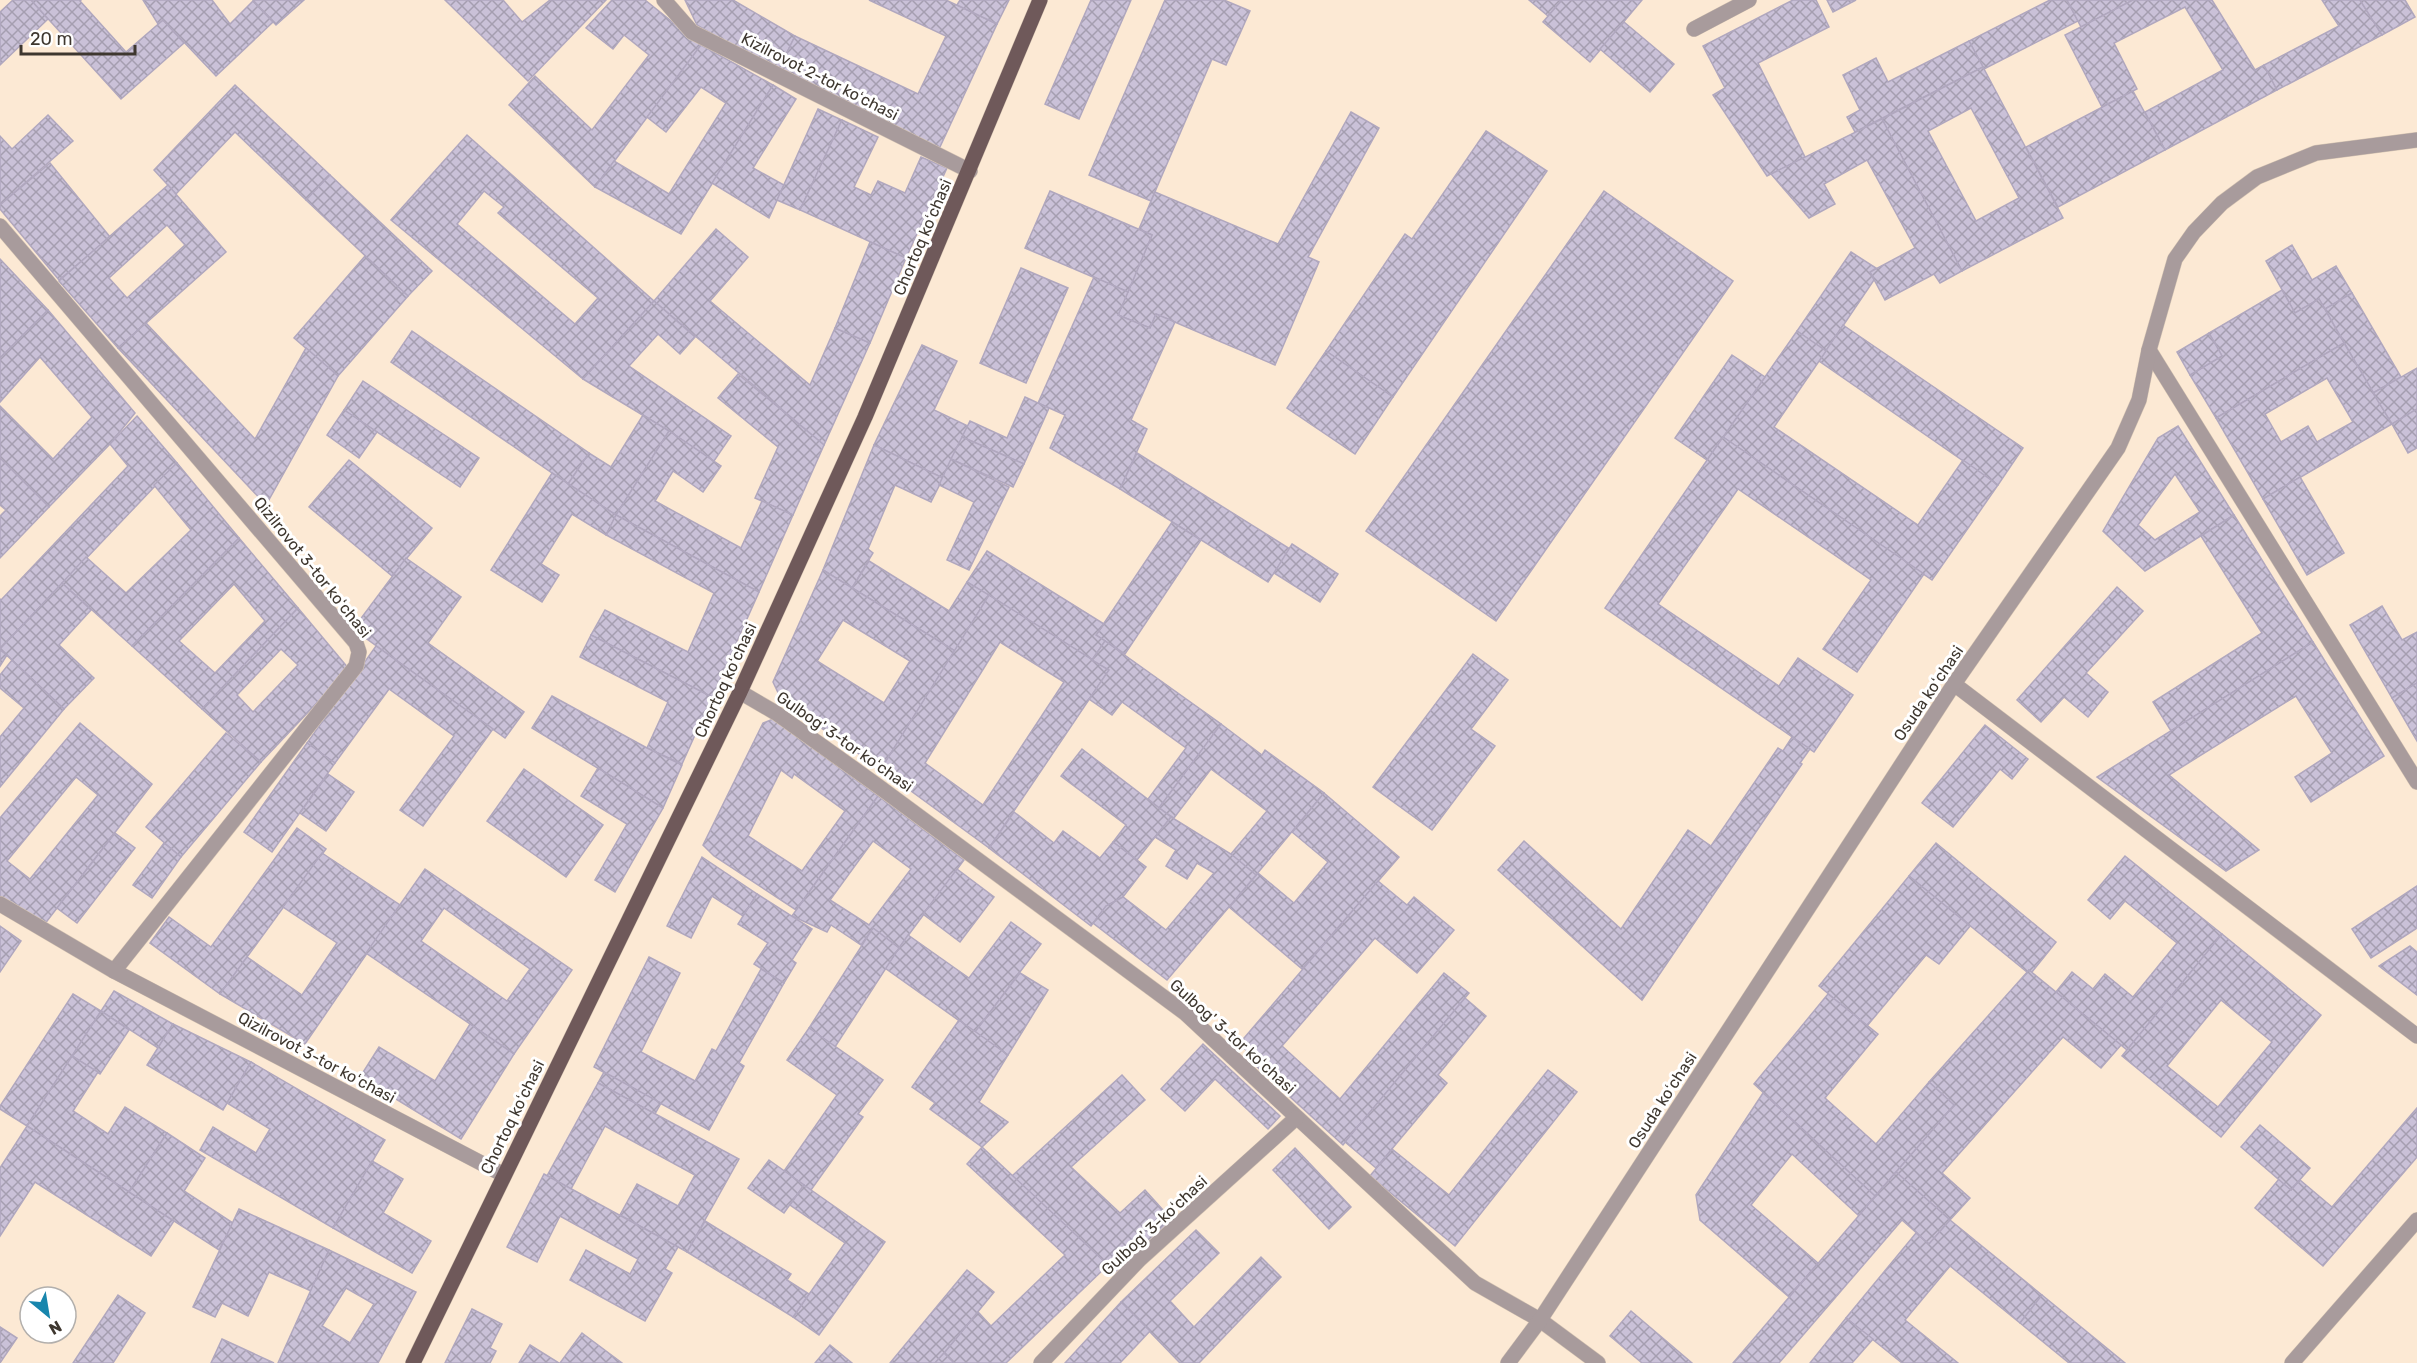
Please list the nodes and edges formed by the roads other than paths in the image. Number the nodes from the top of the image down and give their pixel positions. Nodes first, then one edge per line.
1 (664, 0) edge
2 (1040, 0) edge
3 (1749, 0) edge
4 (1694, 28) dead end
5 (2417, 140) edge
6 (970, 171) junction
7 (0, 226) edge
8 (2149, 350) junction
9 (1954, 684) junction
10 (740, 692) junction
11 (2417, 782) edge
12 (0, 904) edge
13 (114, 970) junction
14 (2417, 1036) edge
15 (1296, 1118) junction
16 (504, 1175) junction
17 (2417, 1220) edge
18 (1540, 1320) junction
19 (413, 1363) edge
20 (1041, 1363) edge
21 (1509, 1363) edge
22 (1598, 1363) edge
23 (2292, 1363) edge

1 - 6 street, Kizilrovot 2-tor koʻchasi
2 - 6 main road, Chortoq koʻchasi
3 - 4 street
5 - 8 street, Osuda koʻchasi
6 - 10 main road, Chortoq koʻchasi
7 - 13 street, Qizilrovot 3-tor koʻchasi
8 - 9 street, Osuda koʻchasi
8 - 11 street
9 - 14 street
9 - 18 street, Osuda koʻchasi
10 - 15 street, Gulbog' 3-tor koʻchasi
10 - 16 main road, Chortoq koʻchasi
12 - 13 street, Qizilrovot 3-tor koʻchasi
13 - 16 street, Qizilrovot 3-tor koʻchasi
15 - 18 street, Gulbog' 3-tor koʻchasi
15 - 20 street, Gulbog' 3-koʻchasi
16 - 19 main road, Chortoq koʻchasi
17 - 23 street
18 - 21 street, Osuda koʻchasi
18 - 22 street, Gulbog' 3-tor koʻchasi

